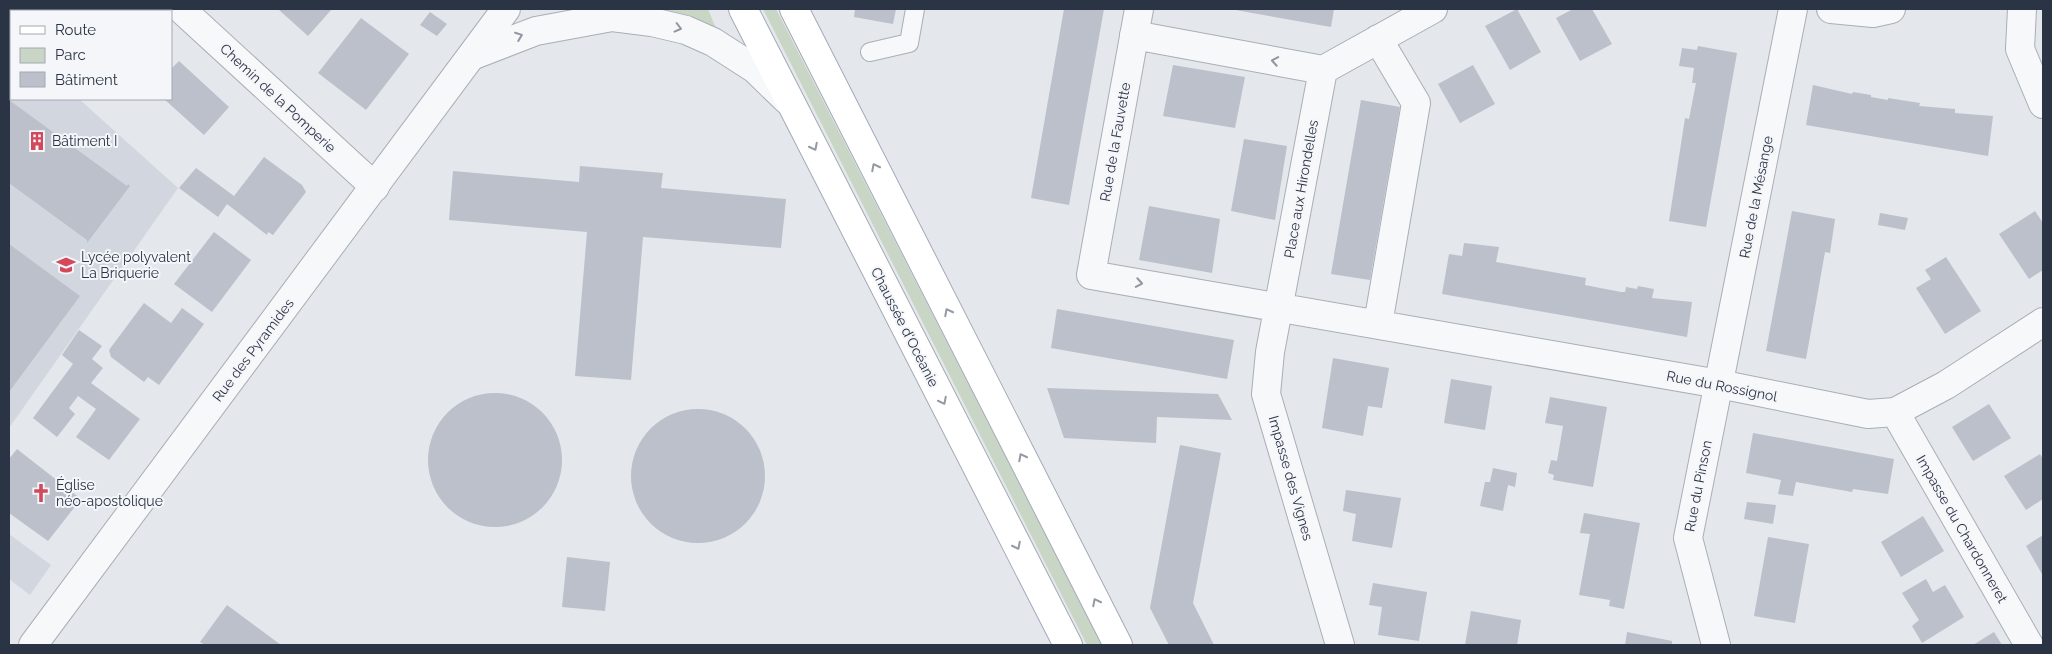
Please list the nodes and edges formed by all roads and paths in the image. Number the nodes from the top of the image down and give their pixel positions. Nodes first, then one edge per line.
1 (181, 9) edge
2 (506, 9) edge
3 (743, 9) edge
4 (794, 9) edge
5 (915, 9) edge
6 (1139, 9) edge
7 (1433, 9) edge
8 (1793, 9) edge
9 (1831, 9) edge
10 (1891, 9) edge
11 (2022, 9) edge
12 (1134, 35) junction
13 (1378, 39) junction
14 (870, 52) dead end
15 (474, 55) junction
16 (1323, 70) junction
17 (792, 104) junction
18 (2043, 104) edge
19 (375, 187) junction
20 (1279, 309) junction
21 (2043, 322) edge
22 (1378, 324) junction
23 (1719, 384) junction
24 (1895, 412) junction
25 (33, 645) edge
26 (1068, 645) edge
27 (1118, 645) edge
28 (1340, 645) edge
29 (1716, 645) edge
30 (2029, 645) edge

1 - 19 street, Chemin de la Pomperie
2 - 15 street, Rue des Pyramides
3 - 17 main road, Chaussée d'Océanie
27 -> 4 main road
5 - 14 lane
6 - 12 street, Rue de la Fauvette
7 - 13 street
8 - 23 street, Rue de la Mésange
9 - 10 street
11 - 18 street
16 -> 12 street
12 -> 20 street, Rue de la Fauvette
13 - 16 street
13 - 22 street
15 -> 17 street
15 - 19 street, Rue des Pyramides
16 - 20 street, Place aux Hirondelles
17 -> 26 main road, Chaussée d'Océanie
19 - 25 street, Rue des Pyramides
20 - 22 street, Rue du Rossignol
20 - 28 street, Impasse des Vignes
21 - 24 street, Rue du Rossignol
22 - 23 street, Rue du Rossignol
23 - 24 street, Rue du Rossignol
23 - 29 street, Rue du Pinson
24 - 30 street, Impasse du Chardonneret

